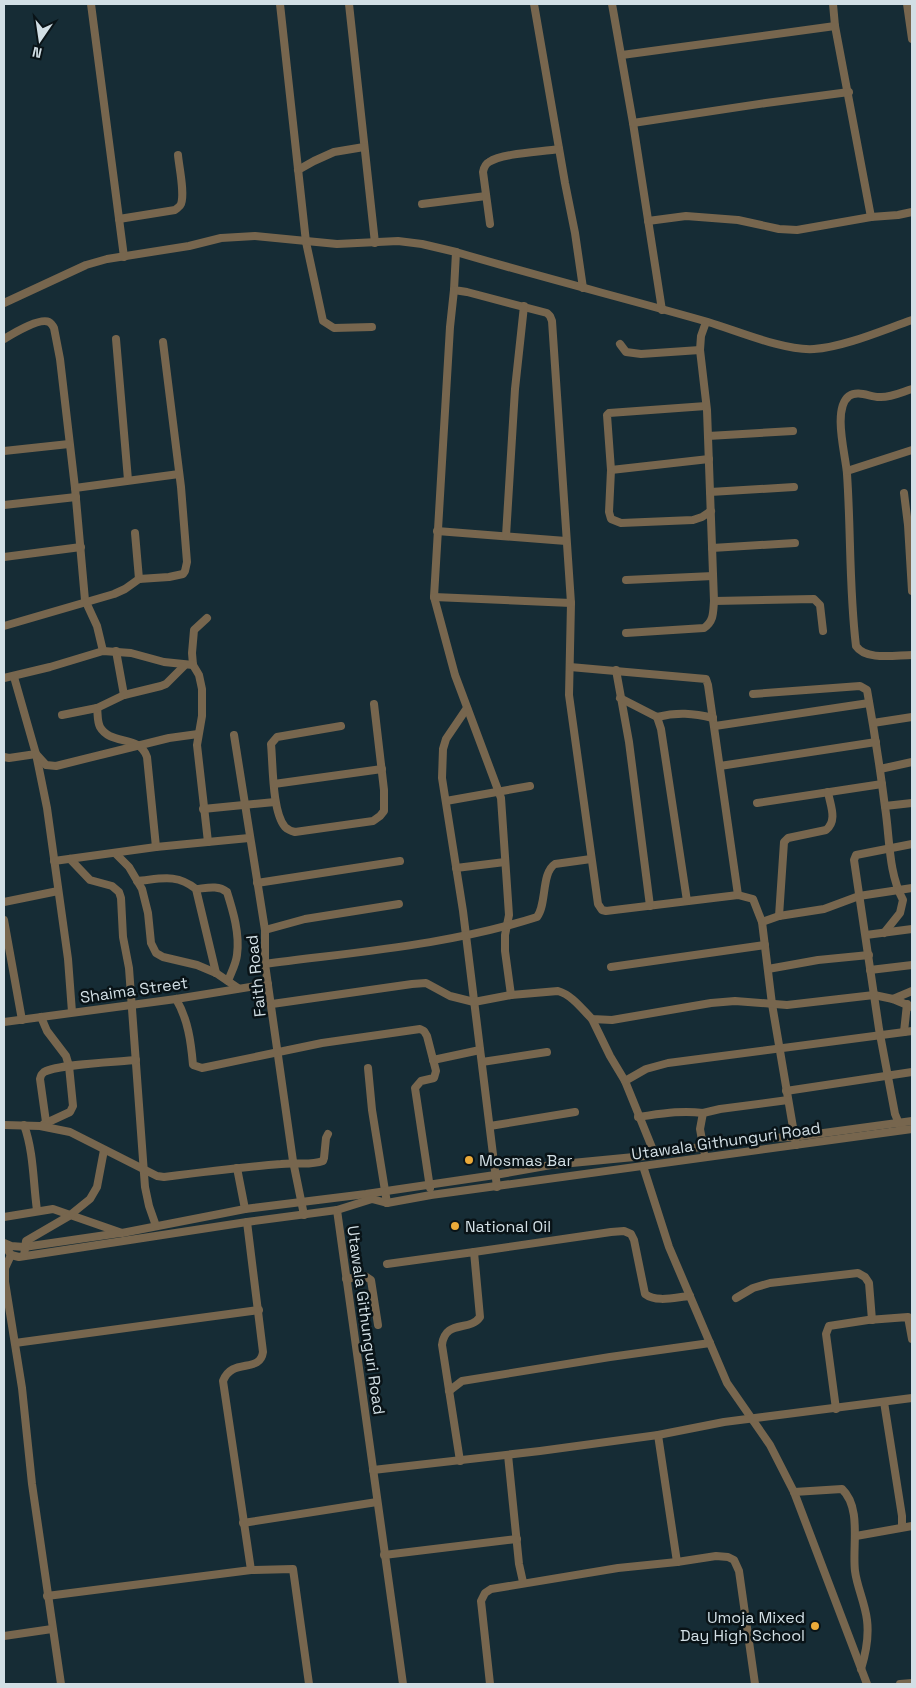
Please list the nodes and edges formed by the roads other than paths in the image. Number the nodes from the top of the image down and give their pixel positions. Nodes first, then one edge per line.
1 (91, 4) edge
2 (280, 4) edge
3 (349, 4) edge
4 (534, 4) edge
5 (612, 4) edge
6 (833, 4) edge
7 (907, 4) edge
8 (836, 26) junction
9 (912, 39) edge
10 (622, 55) junction
11 (849, 92) junction
12 (633, 123) junction
13 (364, 148) junction
14 (559, 149) junction
15 (178, 155) dead end
16 (298, 170) junction
17 (486, 196) junction
18 (422, 204) dead end
19 (912, 212) edge
20 (871, 217) junction
21 (119, 219) junction
22 (648, 221) junction
23 (490, 224) dead end
24 (306, 242) junction
25 (375, 243) junction
26 (456, 252) junction
27 (124, 257) junction
28 (583, 288) junction
29 (454, 290) junction
30 (4, 303) edge
31 (524, 306) junction
32 (662, 310) junction
33 (912, 320) edge
34 (706, 322) junction
35 (372, 327) dead end
36 (116, 338) dead end
37 (4, 339) edge
38 (163, 342) dead end
39 (620, 344) dead end
40 (700, 350) junction
41 (912, 389) edge
42 (706, 406) junction
43 (793, 431) dead end
44 (708, 436) junction
45 (69, 444) junction
46 (912, 450) edge
47 (4, 451) edge
48 (709, 459) junction
49 (611, 470) junction
50 (847, 471) junction
51 (179, 474) junction
52 (128, 480) junction
53 (794, 487) dead end
54 (75, 488) junction
55 (710, 492) junction
56 (904, 493) dead end
57 (76, 497) junction
58 (4, 505) edge
59 (711, 510) junction
60 (437, 531) junction
61 (135, 533) dead end
62 (506, 536) junction
63 (566, 541) junction
64 (795, 542) dead end
65 (81, 547) junction
66 (712, 548) junction
67 (4, 557) edge
68 (713, 576) junction
69 (139, 579) junction
70 (626, 580) dead end
71 (912, 582) edge
72 (912, 592) edge
73 (434, 597) junction
74 (714, 602) junction
75 (86, 603) junction
76 (571, 603) junction
77 (207, 618) dead end
78 (4, 626) edge
79 (823, 630) dead end
80 (626, 634) dead end
81 (103, 650) junction
82 (116, 651) junction
83 (912, 655) edge
84 (189, 665) junction
85 (570, 667) junction
86 (616, 670) junction
87 (14, 677) junction
88 (4, 678) edge
89 (753, 694) dead end
90 (124, 695) junction
91 (620, 698) junction
92 (870, 703) junction
93 (374, 704) dead end
94 (97, 708) junction
95 (467, 708) junction
96 (62, 715) dead end
97 (657, 717) junction
98 (912, 717) edge
99 (713, 718) junction
100 (873, 723) junction
101 (341, 726) dead end
102 (715, 726) junction
103 (198, 734) junction
104 (234, 735) dead end
105 (876, 742) junction
106 (141, 746) junction
107 (36, 754) junction
108 (4, 757) edge
109 (912, 762) edge
110 (720, 766) junction
111 (382, 768) junction
112 (880, 769) junction
113 (274, 784) junction
114 (882, 784) junction
115 (530, 786) dead end
116 (828, 792) junction
117 (500, 793) junction
118 (446, 801) junction
119 (275, 802) junction
120 (757, 803) dead end
121 (912, 803) edge
122 (244, 805) junction
123 (885, 806) junction
124 (203, 809) junction
125 (250, 838) junction
126 (208, 842) junction
127 (912, 844) edge
128 (156, 847) junction
129 (890, 848) junction
130 (116, 854) junction
131 (70, 859) junction
132 (592, 859) junction
133 (54, 861) junction
134 (400, 861) dead end
135 (505, 862) junction
136 (456, 868) junction
137 (137, 881) junction
138 (257, 883) junction
139 (912, 888) edge
140 (196, 889) junction
141 (898, 890) junction
142 (58, 891) junction
143 (738, 895) junction
144 (858, 896) junction
145 (687, 901) junction
146 (4, 902) edge
147 (399, 904) dead end
148 (650, 906) junction
149 (779, 916) junction
150 (4, 920) edge
151 (762, 922) junction
152 (506, 927) junction
153 (912, 929) edge
154 (265, 930) junction
155 (884, 932) junction
156 (466, 935) junction
157 (866, 935) junction
158 (765, 945) junction
159 (869, 955) junction
160 (265, 964) junction
161 (912, 965) edge
162 (611, 967) dead end
163 (768, 969) junction
164 (870, 970) junction
165 (216, 973) junction
166 (228, 981) junction
167 (268, 984) junction
168 (238, 988) junction
169 (912, 991) edge
170 (511, 995) junction
171 (874, 995) junction
172 (176, 999) junction
173 (893, 999) junction
174 (474, 1002) junction
175 (272, 1004) junction
176 (772, 1004) junction
177 (132, 1005) junction
178 (909, 1006) edge
179 (72, 1012) junction
180 (41, 1017) junction
181 (592, 1019) junction
182 (22, 1020) junction
183 (4, 1022) edge
184 (908, 1031) edge
185 (880, 1035) junction
186 (779, 1048) junction
187 (480, 1050) junction
188 (279, 1051) junction
189 (547, 1052) dead end
190 (136, 1060) junction
191 (433, 1060) junction
192 (482, 1062) junction
193 (69, 1066) junction
194 (368, 1068) dead end
195 (912, 1072) edge
196 (889, 1075) junction
197 (625, 1081) junction
198 (786, 1091) junction
199 (788, 1100) junction
200 (575, 1112) dead end
201 (703, 1113) junction
202 (638, 1117) junction
203 (912, 1121) edge
204 (43, 1124) junction
205 (4, 1125) edge
206 (24, 1125) junction
207 (490, 1126) junction
208 (900, 1127) junction
209 (912, 1129) edge
210 (328, 1134) dead end
211 (795, 1141) junction
212 (702, 1147) junction
213 (104, 1150) junction
214 (667, 1153) junction
215 (655, 1156) junction
216 (706, 1158) junction
217 (669, 1163) junction
218 (294, 1164) junction
219 (643, 1166) junction
220 (238, 1168) junction
221 (144, 1170) junction
222 (495, 1175) junction
223 (429, 1184) junction
224 (497, 1187) junction
225 (386, 1191) junction
226 (431, 1195) junction
227 (301, 1201) junction
228 (387, 1203) junction
229 (245, 1209) junction
230 (37, 1210) junction
231 (337, 1210) junction
232 (304, 1215) junction
233 (69, 1216) junction
234 (4, 1217) edge
235 (247, 1222) junction
236 (156, 1226) junction
237 (122, 1233) junction
238 (4, 1243) edge
239 (24, 1247) junction
240 (474, 1252) junction
241 (11, 1255) junction
242 (24, 1256) junction
243 (387, 1264) dead end
244 (346, 1279) junction
245 (690, 1296) junction
246 (736, 1298) dead end
247 (259, 1310) junction
248 (872, 1320) junction
249 (378, 1325) dead end
250 (912, 1339) edge
251 (15, 1343) junction
252 (710, 1343) junction
253 (449, 1391) junction
254 (912, 1398) edge
255 (884, 1402) junction
256 (836, 1409) junction
257 (752, 1419) junction
258 (658, 1435) junction
259 (508, 1455) junction
260 (460, 1461) junction
261 (373, 1470) junction
262 (794, 1492) junction
263 (377, 1502) junction
264 (243, 1523) junction
265 (912, 1526) edge
266 (902, 1527) junction
267 (856, 1536) junction
268 (517, 1539) junction
269 (384, 1554) junction
270 (677, 1562) junction
271 (251, 1570) junction
272 (523, 1582) junction
273 (47, 1596) junction
274 (52, 1629) junction
275 (4, 1636) edge
276 (861, 1669) junction
277 (912, 1683) edge
278 (61, 1684) edge
279 (309, 1684) edge
280 (403, 1684) edge
281 (490, 1684) edge
282 (755, 1684) edge
283 (867, 1684) edge
284 (900, 1684) edge

1 - 21 street
2 - 16 street
3 - 13 street
4 - 14 street
5 - 10 street
6 - 8 street
7 - 9 street
8 - 10 street
8 - 11 street
10 - 12 street
11 - 12 street
11 - 20 street
12 - 22 street
13 - 16 street
13 - 25 street
14 - 17 street
14 - 28 street
15 - 21 street
16 - 24 street
17 - 18 street
17 - 23 street
19 - 20 street
20 - 22 street
21 - 27 street
22 - 32 street
24 - 25 street
24 - 27 street
24 - 35 street
25 - 26 street
26 - 28 street
26 - 29 street
27 - 30 street
28 - 32 street
29 - 31 street
29 - 60 street
31 - 62 street
31 - 63 street
32 - 34 street
33 - 34 street
34 - 40 street
36 - 52 street
37 - 45 street
38 - 51 street
39 - 40 street
40 - 42 street
41 - 50 street
42 - 44 street
42 - 49 street
43 - 44 street
44 - 48 street
45 - 47 street
45 - 54 street
46 - 50 street
48 - 49 street
48 - 55 street
49 - 59 street
50 - 83 street
51 - 52 street
51 - 69 street
52 - 54 street
53 - 55 street
54 - 57 street
55 - 59 street
56 - 71 street
57 - 58 street
57 - 65 street
59 - 66 street
60 - 62 street
60 - 73 street
61 - 69 street
62 - 63 street
63 - 76 street
64 - 66 street
65 - 67 street
65 - 75 street
66 - 68 street
68 - 70 street
68 - 74 street
69 - 75 street
71 - 72 street
73 - 76 street
73 - 95 street
74 - 79 street
74 - 80 street
75 - 78 street
75 - 81 street
76 - 85 street
77 - 84 street
81 - 82 street
81 - 87 street
82 - 84 street
82 - 90 street
84 - 90 street
84 - 103 street
85 - 86 street
85 - 132 street
86 - 91 street
86 - 99 street
87 - 88 street
87 - 107 street
89 - 92 street
90 - 94 street
91 - 97 street
91 - 148 street
92 - 100 street
92 - 102 street
93 - 111 street
94 - 96 street
94 - 106 street
95 - 117 street
95 - 118 street
97 - 99 street
97 - 145 street
98 - 100 street
99 - 102 street
100 - 105 street
101 - 113 street
102 - 110 street
103 - 106 street
103 - 124 street
104 - 122 street, Faith Road
105 - 110 street
105 - 112 street
106 - 107 street
106 - 128 street
107 - 108 street
107 - 133 street
109 - 112 street
110 - 143 street
111 - 113 street
111 - 119 street
112 - 114 street
113 - 119 street
114 - 116 street
114 - 123 street
115 - 117 street
116 - 120 street
116 - 149 street
117 - 118 street
117 - 135 street
118 - 136 street
119 - 122 street
121 - 123 street
122 - 124 street
122 - 125 street, Faith Road
123 - 129 street
124 - 126 street
125 - 126 street
125 - 138 street, Faith Road
126 - 128 street
127 - 129 street
128 - 130 street
129 - 141 street
129 - 144 street
130 - 131 street
130 - 137 street
131 - 133 street
131 - 177 street
132 - 148 street
132 - 152 street
133 - 142 street
134 - 138 street
135 - 136 street
135 - 152 street
136 - 156 street
137 - 140 street
137 - 165 street
138 - 154 street, Faith Road
139 - 141 street
140 - 165 street
140 - 166 street
141 - 144 street
141 - 155 street
142 - 146 street
142 - 179 street
143 - 145 street
143 - 151 street
144 - 149 street
144 - 157 street
145 - 148 street
147 - 154 street
149 - 151 street
150 - 182 street
151 - 158 street
152 - 156 street
152 - 170 street
153 - 155 street
154 - 160 street, Faith Road
155 - 157 street
156 - 160 street
156 - 174 street
157 - 159 street
158 - 162 street
158 - 163 street
159 - 163 street
159 - 164 street
160 - 167 street, Faith Road
161 - 164 street
163 - 176 street
164 - 171 street
165 - 166 street
166 - 168 street
167 - 168 street, Shaima Street
167 - 175 street, Faith Road
168 - 172 street, Shaima Street
169 - 173 street
170 - 174 street
170 - 181 street
171 - 173 street
171 - 176 street
171 - 185 street
172 - 177 street, Shaima Street
172 - 188 street
173 - 178 street
174 - 175 street
174 - 187 street
175 - 188 street, Faith Road
176 - 181 street
176 - 186 street
177 - 179 street, Shaima Street
177 - 190 street
178 - 184 street
179 - 180 street, Shaima Street
180 - 182 street, Shaima Street
180 - 193 street
181 - 197 street
182 - 183 street, Shaima Street
184 - 185 street
185 - 186 street
185 - 196 street
186 - 197 street
186 - 198 street
187 - 191 street
187 - 192 street
188 - 191 street
188 - 218 street, Faith Road
189 - 192 street
190 - 193 street
190 - 221 street
191 - 223 street
192 - 207 street
193 - 204 street
193 - 204 street
194 - 225 street
195 - 196 street
196 - 198 street
196 - 208 street
197 - 202 street
198 - 199 street
199 - 201 street
199 - 211 street
200 - 207 street
201 - 202 street
201 - 212 street
202 - 215 street
203 - 208 street
204 - 206 street
204 - 213 street
205 - 206 street
206 - 230 street
207 - 222 street
208 - 209 street, Utawala Githunguri Road
208 - 211 street, Utawala Githunguri Road
210 - 218 street
211 - 212 street
211 - 216 street, Utawala Githunguri Road
212 - 214 street
212 - 216 street
213 - 221 street
213 - 233 street
214 - 215 street
214 - 217 street
215 - 222 street
216 - 217 street, Utawala Githunguri Road
217 - 219 street, Utawala Githunguri Road
218 - 220 street
218 - 227 street, Faith Road
219 - 224 street, Utawala Githunguri Road
219 - 245 street
220 - 221 street
220 - 229 street
221 - 236 street
222 - 223 street
222 - 224 street
223 - 225 street
223 - 226 street
224 - 226 street, Utawala Githunguri Road
225 - 227 street
225 - 228 street
226 - 228 street, Utawala Githunguri Road
227 - 229 street
227 - 232 street, Faith Road
228 - 231 street, Utawala Githunguri Road
229 - 236 street
230 - 233 street
230 - 234 street
231 - 232 street
231 - 244 street, Utawala Githunguri Road
232 - 235 street
233 - 237 street
233 - 239 street
235 - 242 street
235 - 247 street
236 - 237 street
237 - 239 street
238 - 239 street
238 - 241 street
239 - 242 street
240 - 243 street
240 - 245 street
240 - 253 street
241 - 242 street
241 - 251 street
244 - 249 street
244 - 261 street, Utawala Githunguri Road
245 - 252 street
246 - 248 street
247 - 251 street
247 - 264 street
248 - 250 street
248 - 256 street
251 - 273 street
252 - 253 street
252 - 257 street
253 - 260 street
254 - 255 street
255 - 256 street
255 - 266 street
256 - 257 street
257 - 258 street
257 - 262 street
258 - 259 street
258 - 270 street
259 - 260 street
259 - 268 street
260 - 261 street
261 - 263 street, Utawala Githunguri Road
262 - 267 street
262 - 276 street
263 - 264 street
263 - 269 street, Utawala Githunguri Road
264 - 271 street
265 - 266 street
266 - 267 street
267 - 276 street
268 - 269 street
268 - 272 street
269 - 280 street, Utawala Githunguri Road
270 - 272 street
270 - 282 street
271 - 273 street
271 - 279 street
272 - 281 street
273 - 274 street
274 - 275 street
274 - 278 street
276 - 283 street
277 - 284 street

